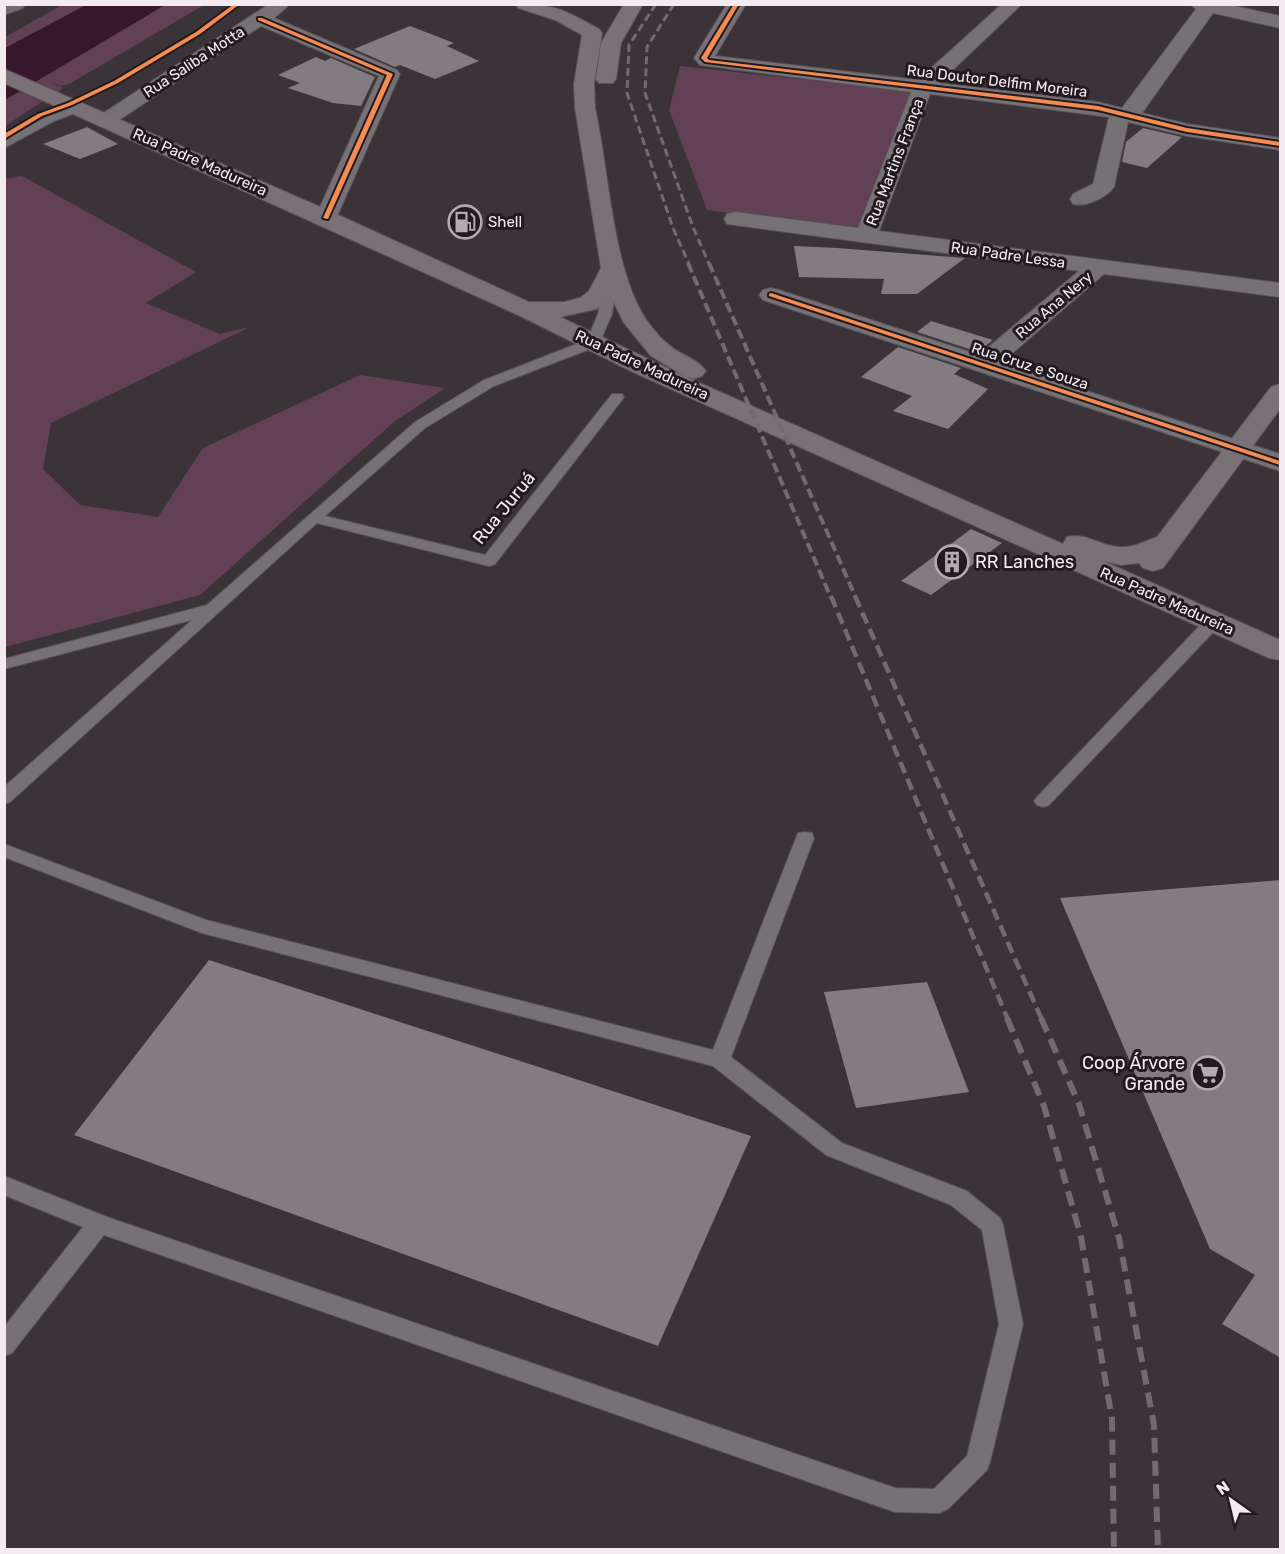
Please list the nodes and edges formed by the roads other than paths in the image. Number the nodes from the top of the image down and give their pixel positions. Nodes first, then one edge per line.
1 (16, 4) edge
2 (282, 4) edge
3 (525, 4) edge
4 (634, 4) edge
5 (737, 4) edge
6 (1013, 4) edge
7 (1203, 5) edge
8 (4, 10) edge
9 (591, 14) dead end
10 (562, 16) junction
11 (260, 19) junction
12 (1281, 22) edge
13 (4, 75) edge
14 (923, 87) junction
15 (75, 106) junction
16 (1125, 114) junction
17 (106, 120) junction
18 (590, 125) junction
19 (1281, 144) edge
20 (4, 145) edge
21 (1081, 200) dead end
22 (326, 218) junction
23 (735, 219) dead end
24 (866, 236) junction
25 (1098, 267) junction
26 (612, 270) junction
27 (1281, 290) edge
28 (771, 295) dead end
29 (525, 309) junction
30 (593, 343) junction
31 (982, 366) junction
32 (1281, 392) edge
33 (617, 397) dead end
34 (1235, 450) junction
35 (1281, 464) edge
36 (314, 518) junction
37 (1164, 544) junction
38 (1164, 600) junction
39 (214, 609) junction
40 (1213, 622) junction
41 (1281, 651) edge
42 (4, 664) edge
43 (4, 798) edge
44 (1042, 801) dead end
45 (805, 838) dead end
46 (4, 850) edge
47 (720, 1060) junction
48 (4, 1185) edge
49 (99, 1224) junction
50 (4, 1346) edge

1 - 8 highway
2 - 11 street, Rua Saliba Motta
3 - 10 main road
4 - 18 main road
5 - 14 street, Rua Doutor Delfim Moreira
6 - 14 street
7 - 12 street
7 - 16 street
9 - 10 main road
10 - 18 main road, Rua Padre Madureira
11 - 17 street, Rua Saliba Motta
11 - 22 street
13 - 15 main road, Rua Padre Madureira
14 - 16 street, Rua Doutor Delfim Moreira
14 - 24 street, Rua Martins França
15 - 17 main road, Rua Padre Madureira
15 - 20 lane
16 - 19 street, Rua Doutor Delfim Moreira
16 - 21 street
17 - 22 main road, Rua Padre Madureira
18 - 26 main road, Rua Padre Madureira
22 - 29 main road, Rua Padre Madureira
23 - 24 street, Rua Padre Lessa
24 - 25 street, Rua Padre Lessa
25 - 27 street, Rua Padre Lessa
25 - 31 street, Rua Ana Nery
26 - 29 main road
26 - 30 lane
26 - 37 main road, Rua Padre Madureira
28 - 31 street, Rua Cruz e Souza
29 - 30 main road, Rua Padre Madureira
30 - 36 lane
30 - 38 main road, Rua Padre Madureira
31 - 34 street, Rua Cruz e Souza
32 - 34 main road
33 - 36 lane, Rua Juruá
34 - 35 street, Rua Cruz e Souza
34 - 37 main road
36 - 39 lane
37 - 38 main road
38 - 40 main road, Rua Padre Madureira
39 - 42 lane
39 - 43 lane
40 - 41 main road, Rua Padre Madureira
40 - 44 lane
45 - 47 lane
46 - 47 lane
47 - 49 lane
48 - 49 lane
49 - 50 lane

